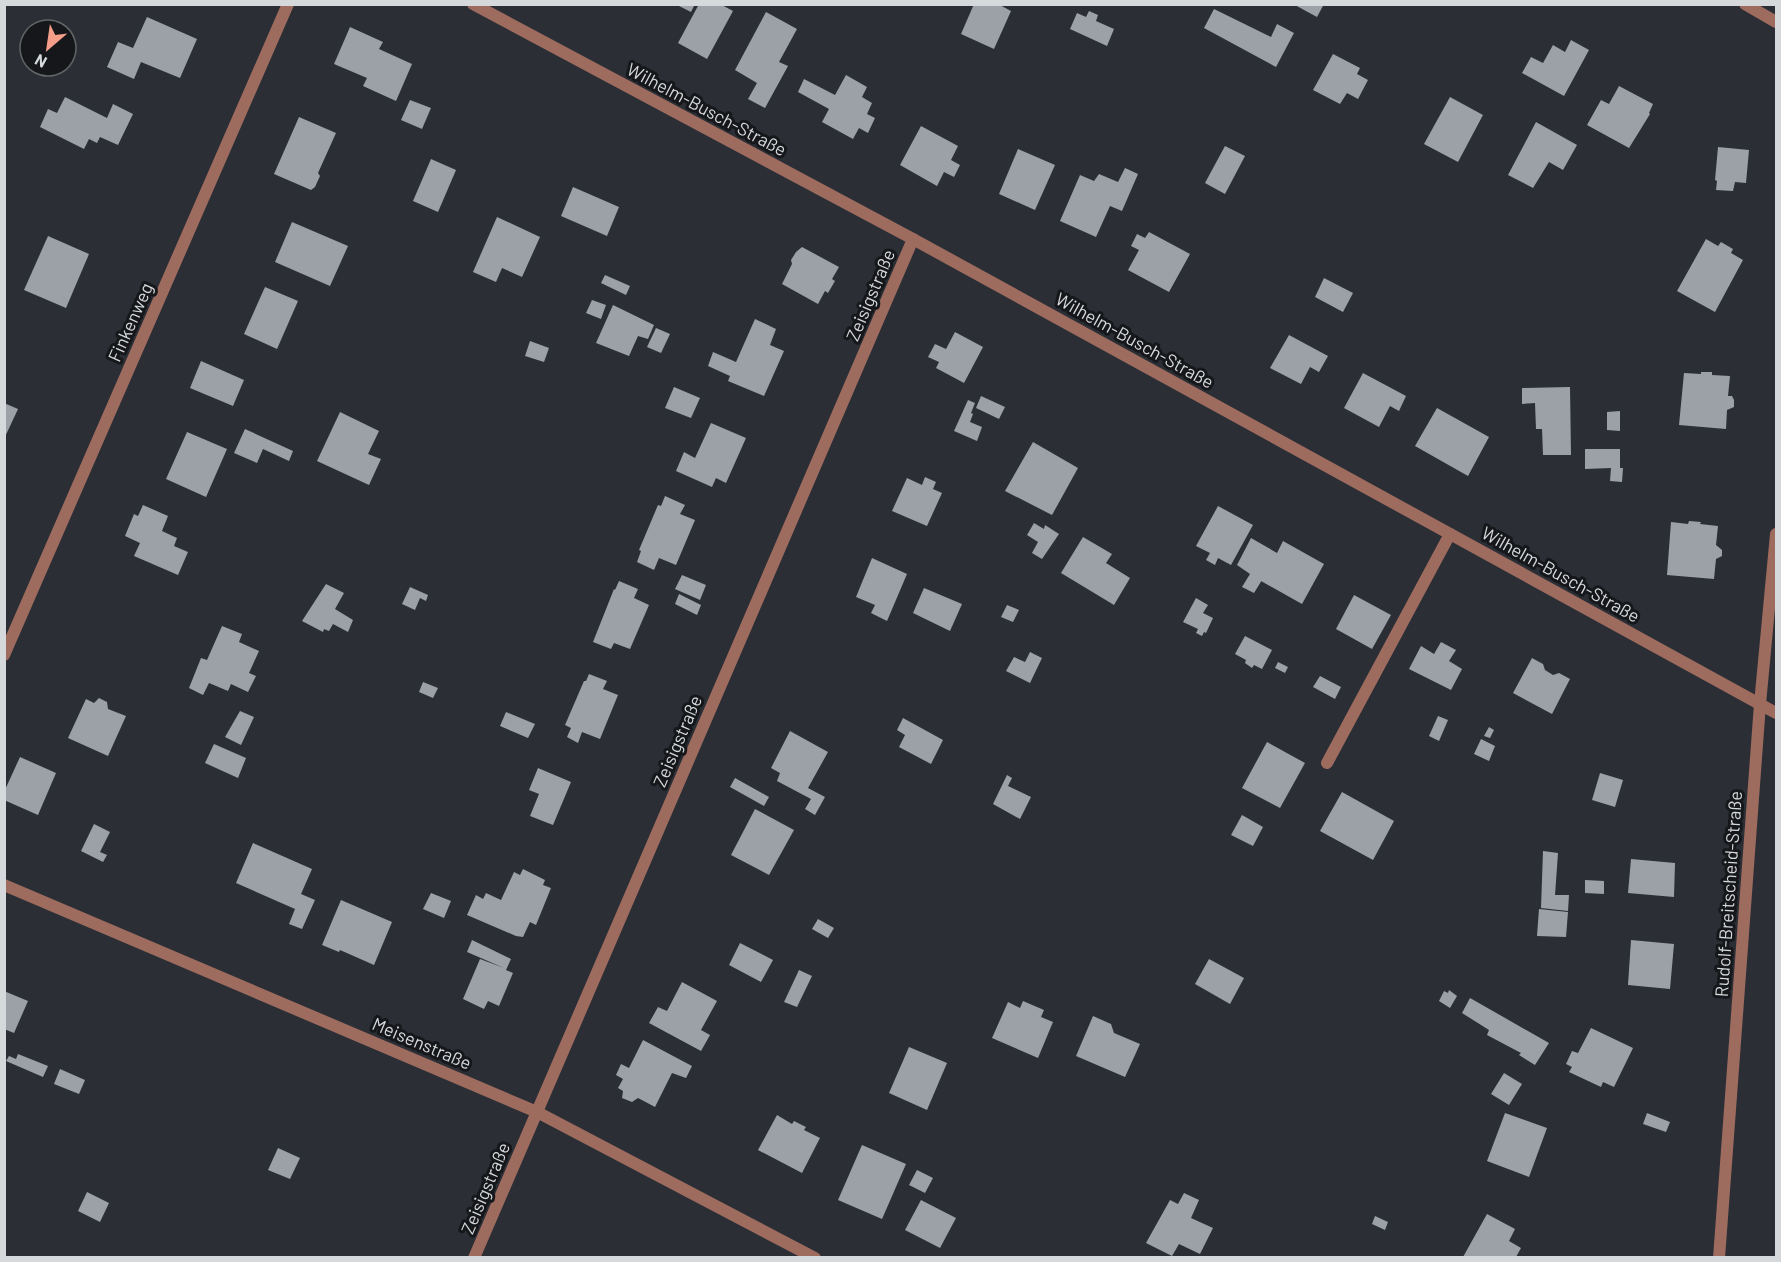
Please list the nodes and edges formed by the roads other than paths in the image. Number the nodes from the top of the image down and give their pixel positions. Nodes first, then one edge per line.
1 (288, 4) edge
2 (473, 4) edge
3 (1745, 4) edge
4 (1776, 22) edge
5 (913, 239) junction
6 (1450, 534) junction
7 (1776, 534) edge
8 (4, 655) edge
9 (1760, 704) junction
10 (1776, 713) edge
11 (1327, 763) dead end
12 (4, 885) edge
13 (537, 1112) junction
14 (474, 1257) edge
15 (815, 1257) edge
16 (1719, 1257) edge

1 - 8 street, Finkenweg
2 - 5 street, Wilhelm-Busch-Straße
3 - 4 street
5 - 6 street, Wilhelm-Busch-Straße
5 - 13 street, Zeisigstraße
6 - 9 street, Wilhelm-Busch-Straße
6 - 11 street
7 - 9 street, Rudolf-Breitscheid-Straße
9 - 10 street, Wilhelm-Busch-Straße
9 - 16 street, Rudolf-Breitscheid-Straße
12 - 13 street, Meisenstraße
13 - 14 street, Zeisigstraße
13 - 15 street, Meisenstraße

